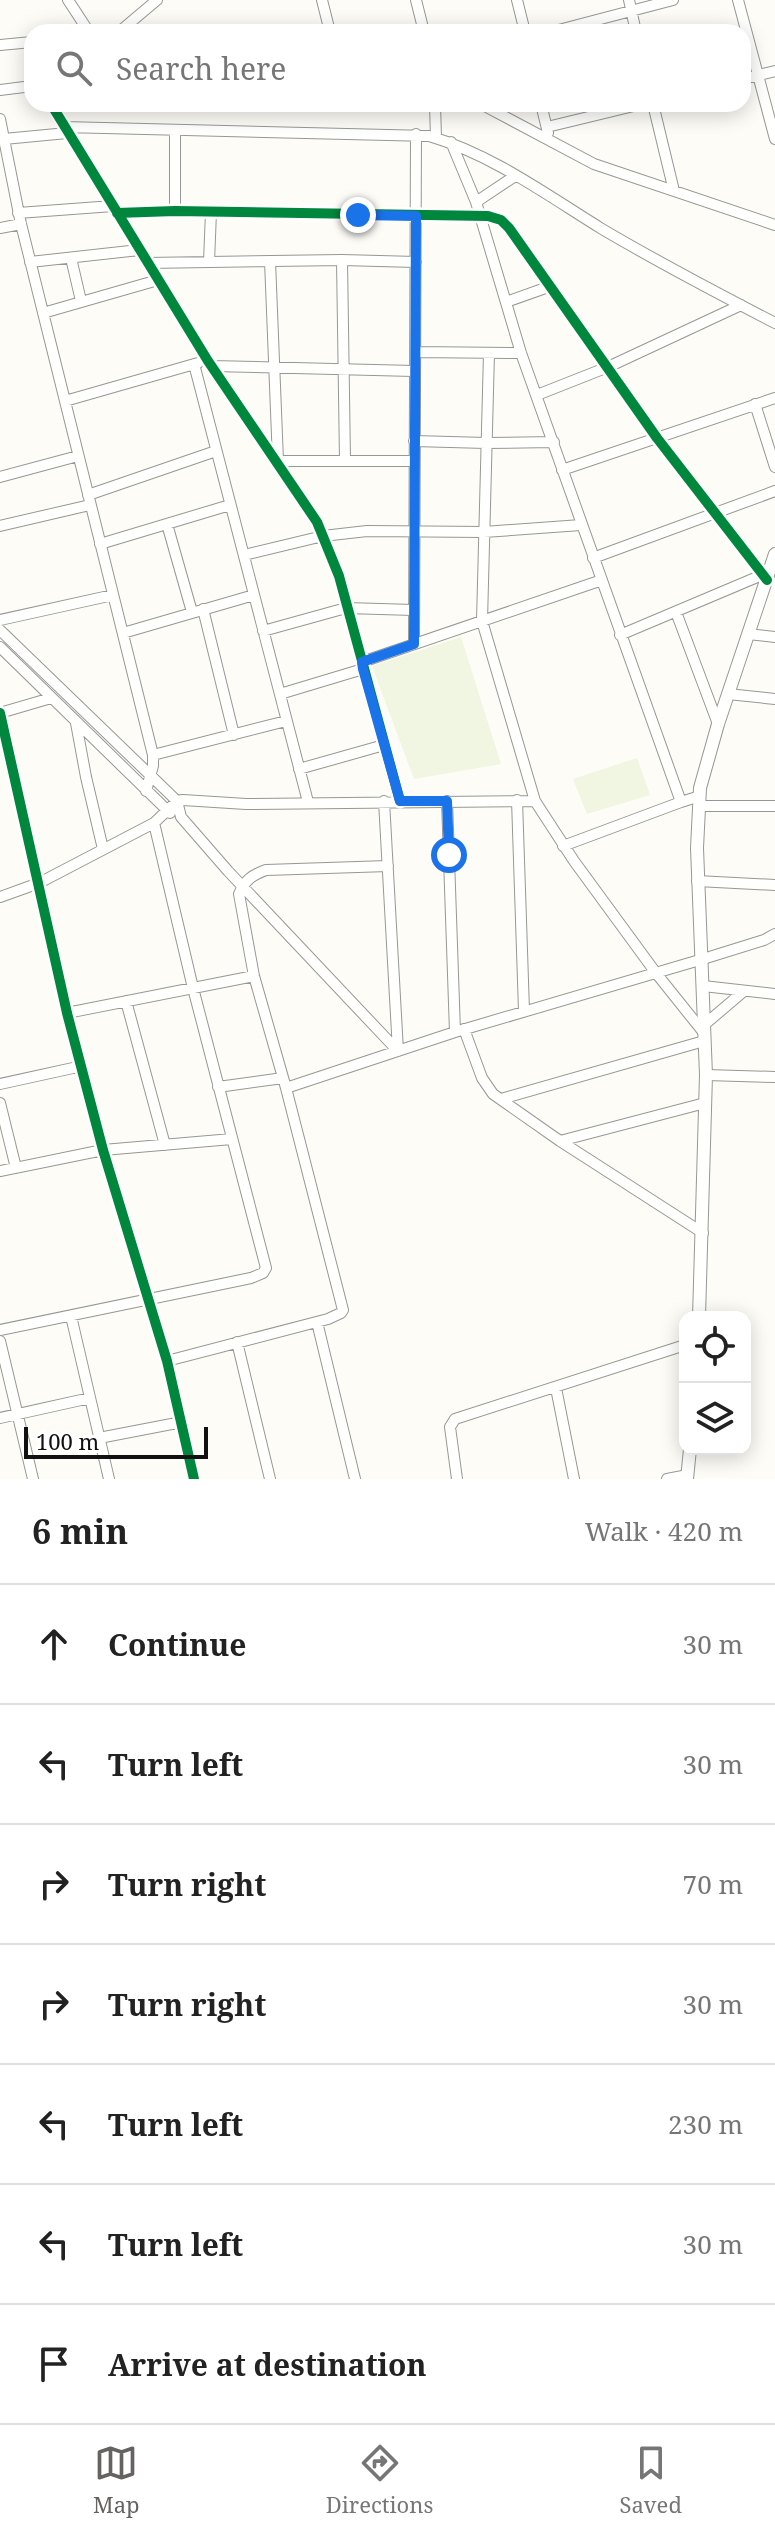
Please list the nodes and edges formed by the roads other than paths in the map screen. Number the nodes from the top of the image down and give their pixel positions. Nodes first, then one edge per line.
1 (68, 0) edge
2 (322, 0) edge
3 (416, 0) edge
4 (517, 0) edge
5 (673, 0) edge
6 (738, 0) edge
7 (154, 1) edge
8 (630, 6) edge
9 (84, 24) edge
10 (128, 24) edge
11 (328, 24) edge
12 (422, 24) edge
13 (523, 24) edge
14 (575, 24) edge
15 (744, 24) edge
16 (24, 43) edge
17 (0, 45) edge
18 (751, 49) edge
19 (775, 71) edge
20 (758, 75) junction
21 (751, 77) edge
22 (24, 87) edge
23 (0, 90) edge
24 (55, 112) edge
25 (435, 112) edge
26 (496, 112) edge
27 (543, 112) edge
28 (609, 112) edge
29 (655, 112) edge
30 (0, 119) edge
31 (547, 127) junction
32 (65, 130) junction
33 (175, 131) junction
34 (416, 134) junction
35 (436, 138) junction
36 (4, 139) junction
37 (775, 139) edge
38 (451, 142) junction
39 (550, 142) junction
40 (515, 176) junction
41 (674, 191) junction
42 (476, 202) junction
43 (115, 210) junction
44 (175, 211) junction
45 (211, 212) junction
46 (416, 216) junction
47 (481, 217) junction
48 (19, 218) junction
49 (775, 225) edge
50 (0, 228) edge
51 (139, 250) junction
52 (71, 258) junction
53 (342, 260) junction
54 (270, 261) junction
55 (30, 262) junction
56 (209, 262) junction
57 (416, 262) junction
58 (147, 263) junction
59 (158, 280) junction
60 (551, 286) junction
61 (81, 301) junction
62 (506, 302) junction
63 (741, 305) junction
64 (43, 313) junction
65 (775, 323) edge
66 (415, 352) junction
67 (489, 353) junction
68 (521, 353) junction
69 (194, 364) junction
70 (210, 364) junction
71 (273, 367) junction
72 (608, 367) junction
73 (342, 370) junction
74 (414, 371) junction
75 (537, 395) junction
76 (775, 398) edge
77 (65, 401) junction
78 (755, 404) junction
79 (657, 438) junction
80 (414, 441) junction
81 (554, 442) junction
82 (486, 443) junction
83 (216, 451) junction
84 (78, 456) junction
85 (278, 461) junction
86 (345, 461) junction
87 (414, 461) junction
88 (775, 467) edge
89 (562, 470) junction
90 (0, 477) edge
91 (775, 491) edge
92 (89, 500) junction
93 (230, 505) junction
94 (715, 513) junction
95 (167, 524) junction
96 (581, 525) junction
97 (0, 526) edge
98 (484, 532) junction
99 (414, 533) junction
100 (323, 536) junction
101 (100, 544) junction
102 (775, 554) edge
103 (244, 555) junction
104 (593, 558) junction
105 (764, 578) junction
106 (602, 580) junction
107 (113, 595) junction
108 (254, 595) junction
109 (346, 608) junction
110 (414, 610) junction
111 (197, 611) junction
112 (676, 612) junction
113 (0, 620) edge
114 (482, 621) junction
115 (0, 630) edge
116 (263, 631) junction
117 (123, 633) junction
118 (748, 634) junction
119 (620, 635) junction
120 (775, 637) edge
121 (414, 644) junction
122 (0, 647) edge
123 (362, 666) junction
124 (280, 694) junction
125 (728, 694) junction
126 (51, 698) junction
127 (775, 699) edge
128 (0, 713) edge
129 (286, 721) junction
130 (76, 723) junction
131 (718, 724) junction
132 (234, 735) junction
133 (384, 745) junction
134 (153, 755) junction
135 (299, 769) junction
136 (151, 776) junction
137 (146, 791) junction
138 (517, 800) junction
139 (177, 801) junction
140 (384, 801) junction
141 (400, 801) junction
142 (447, 801) junction
143 (535, 801) junction
144 (700, 801) junction
145 (308, 802) junction
146 (681, 802) junction
147 (775, 806) edge
148 (167, 812) junction
149 (181, 817) junction
150 (154, 823) junction
151 (563, 846) junction
152 (103, 849) junction
153 (388, 866) junction
154 (697, 881) junction
155 (39, 883) junction
156 (775, 885) edge
157 (242, 886) junction
158 (0, 897) edge
159 (775, 934) edge
160 (703, 959) junction
161 (656, 973) junction
162 (254, 976) junction
163 (703, 986) junction
164 (193, 988) junction
165 (744, 991) junction
166 (775, 994) edge
167 (126, 1001) junction
168 (524, 1011) junction
169 (67, 1013) junction
170 (460, 1030) junction
171 (704, 1033) junction
172 (398, 1051) junction
173 (82, 1066) junction
174 (706, 1075) junction
175 (775, 1077) edge
176 (284, 1083) junction
177 (0, 1084) edge
178 (218, 1087) junction
179 (501, 1099) junction
180 (0, 1103) edge
181 (705, 1103) junction
182 (232, 1139) junction
183 (560, 1141) junction
184 (165, 1145) junction
185 (103, 1150) junction
186 (16, 1168) junction
187 (0, 1171) edge
188 (703, 1233) junction
189 (147, 1299) junction
190 (699, 1311) edge
191 (71, 1316) junction
192 (317, 1322) junction
193 (0, 1330) edge
194 (0, 1341) edge
195 (237, 1342) junction
196 (679, 1347) edge
197 (167, 1361) junction
198 (556, 1388) junction
199 (90, 1398) junction
200 (17, 1415) junction
201 (0, 1418) edge
202 (182, 1422) junction
203 (99, 1438) junction
204 (690, 1455) edge
205 (688, 1477) edge
206 (33, 1479) edge
207 (109, 1479) edge
208 (194, 1479) edge
209 (270, 1479) edge
210 (355, 1479) edge
211 (457, 1479) edge
212 (574, 1479) edge
213 (667, 1479) edge

1 - 9 street
2 - 11 street
3 - 12 street
4 - 13 street
5 - 8 street
6 - 15 street
7 - 10 street
8 - 14 street
16 - 17 street
18 - 20 street
19 - 20 street
20 - 21 street
20 - 37 street
22 - 23 street
24 - 32 street
25 - 35 street
26 - 39 street
27 - 31 street
28 - 31 street
29 - 41 street
30 - 36 street
31 - 39 street
32 - 33 street
32 - 36 street
32 - 43 street
33 - 34 street
33 - 44 street
34 - 35 street
34 - 46 street
35 - 38 street
36 - 48 street
38 - 40 street
38 - 42 street
39 - 41 street
40 - 42 street
40 - 63 street
41 - 49 street
42 - 47 street
43 - 44 street
43 - 48 street
43 - 51 street
44 - 45 street
45 - 46 street
45 - 56 street
46 - 47 street
46 - 57 street
47 - 60 street
47 - 62 street
48 - 50 street
48 - 55 street
51 - 52 street
51 - 58 street
52 - 55 street
52 - 61 street
53 - 54 street
53 - 57 street
53 - 73 street
54 - 56 street
54 - 71 street
55 - 64 street
56 - 58 street
57 - 66 street
58 - 59 street
59 - 61 street
59 - 70 street
60 - 62 street
60 - 72 street
61 - 64 street
62 - 68 street
63 - 65 street
63 - 72 street
64 - 77 street
66 - 67 street
66 - 74 street
67 - 68 street
67 - 82 street
68 - 75 street
69 - 70 street
69 - 77 street
69 - 83 street
70 - 71 street
70 - 85 street
71 - 73 street
71 - 85 street
72 - 75 street
72 - 79 street
73 - 74 street
73 - 86 street
74 - 80 street
75 - 81 street
76 - 78 street
77 - 84 street
78 - 79 street
78 - 88 street
79 - 89 street
79 - 94 street
80 - 82 street
80 - 87 street
81 - 82 street
81 - 89 street
82 - 98 street
83 - 92 street
83 - 93 street
84 - 90 street
84 - 92 street
85 - 86 street
85 - 100 street
86 - 87 street
87 - 99 street
89 - 96 street
91 - 94 street
92 - 97 street
92 - 101 street
93 - 95 street
93 - 103 street
94 - 104 street
94 - 105 street
95 - 101 street
95 - 111 street
96 - 98 street
96 - 104 street
98 - 99 street
98 - 114 street
99 - 100 street
99 - 110 street
100 - 103 street
100 - 109 street
101 - 107 street
102 - 105 street
103 - 108 street
104 - 106 street
105 - 112 street
105 - 118 street
106 - 114 street
106 - 119 street
107 - 113 street
107 - 117 street
108 - 111 street
108 - 116 street
109 - 110 street
109 - 116 street
109 - 123 street
110 - 121 street
111 - 117 street
111 - 132 street
112 - 119 street
112 - 131 street
114 - 121 street
114 - 143 street
115 - 136 street
116 - 124 street
117 - 134 street
118 - 120 street
118 - 125 street
119 - 146 street
121 - 123 street
122 - 126 street
123 - 124 street
123 - 133 street
124 - 129 street
125 - 127 street
125 - 131 street
126 - 128 street
126 - 130 street
128 - 155 street
129 - 132 street
129 - 135 street
130 - 137 street
130 - 152 street
131 - 144 street
132 - 134 street
133 - 135 street
133 - 141 street
134 - 136 street
135 - 145 street
136 - 137 street
136 - 139 street
137 - 148 street
138 - 142 street
138 - 143 street
138 - 168 street
139 - 145 street
139 - 148 street
139 - 149 street
140 - 141 street
140 - 145 street
140 - 153 street
141 - 142 street
142 - 170 street
143 - 151 street
144 - 146 street
144 - 147 street
144 - 154 street
146 - 151 street
148 - 149 street
148 - 150 street
149 - 157 street
150 - 152 street
150 - 164 street
151 - 161 street
152 - 155 street
153 - 157 street
153 - 172 street
154 - 156 street
154 - 160 street
155 - 158 street
155 - 169 street
157 - 162 street
157 - 172 street
159 - 160 street
160 - 161 street
160 - 163 street
161 - 168 street
161 - 171 street
162 - 164 street
162 - 176 street
163 - 165 street
163 - 171 street
164 - 167 street
164 - 178 street
165 - 166 street
165 - 171 street
167 - 169 street
167 - 184 street
168 - 170 street
169 - 173 street
170 - 172 street
170 - 179 street
171 - 174 street
171 - 179 street
172 - 176 street
173 - 177 street
173 - 185 street
174 - 175 street
174 - 181 street
176 - 178 street
176 - 192 street
178 - 182 street
179 - 183 street
180 - 186 street
181 - 183 street
181 - 188 street
182 - 184 street
182 - 189 street
183 - 188 street
184 - 185 street
185 - 186 street
185 - 189 street
186 - 187 street
188 - 190 street
189 - 191 street
189 - 197 street
191 - 193 street
191 - 199 street
192 - 195 street
192 - 210 street
194 - 200 street
195 - 197 street
195 - 209 street
196 - 198 street
197 - 202 street
198 - 211 street
198 - 212 street
199 - 200 street
199 - 203 street
200 - 201 street
200 - 206 street
202 - 203 street
202 - 208 street
203 - 207 street
204 - 205 street
205 - 213 street

